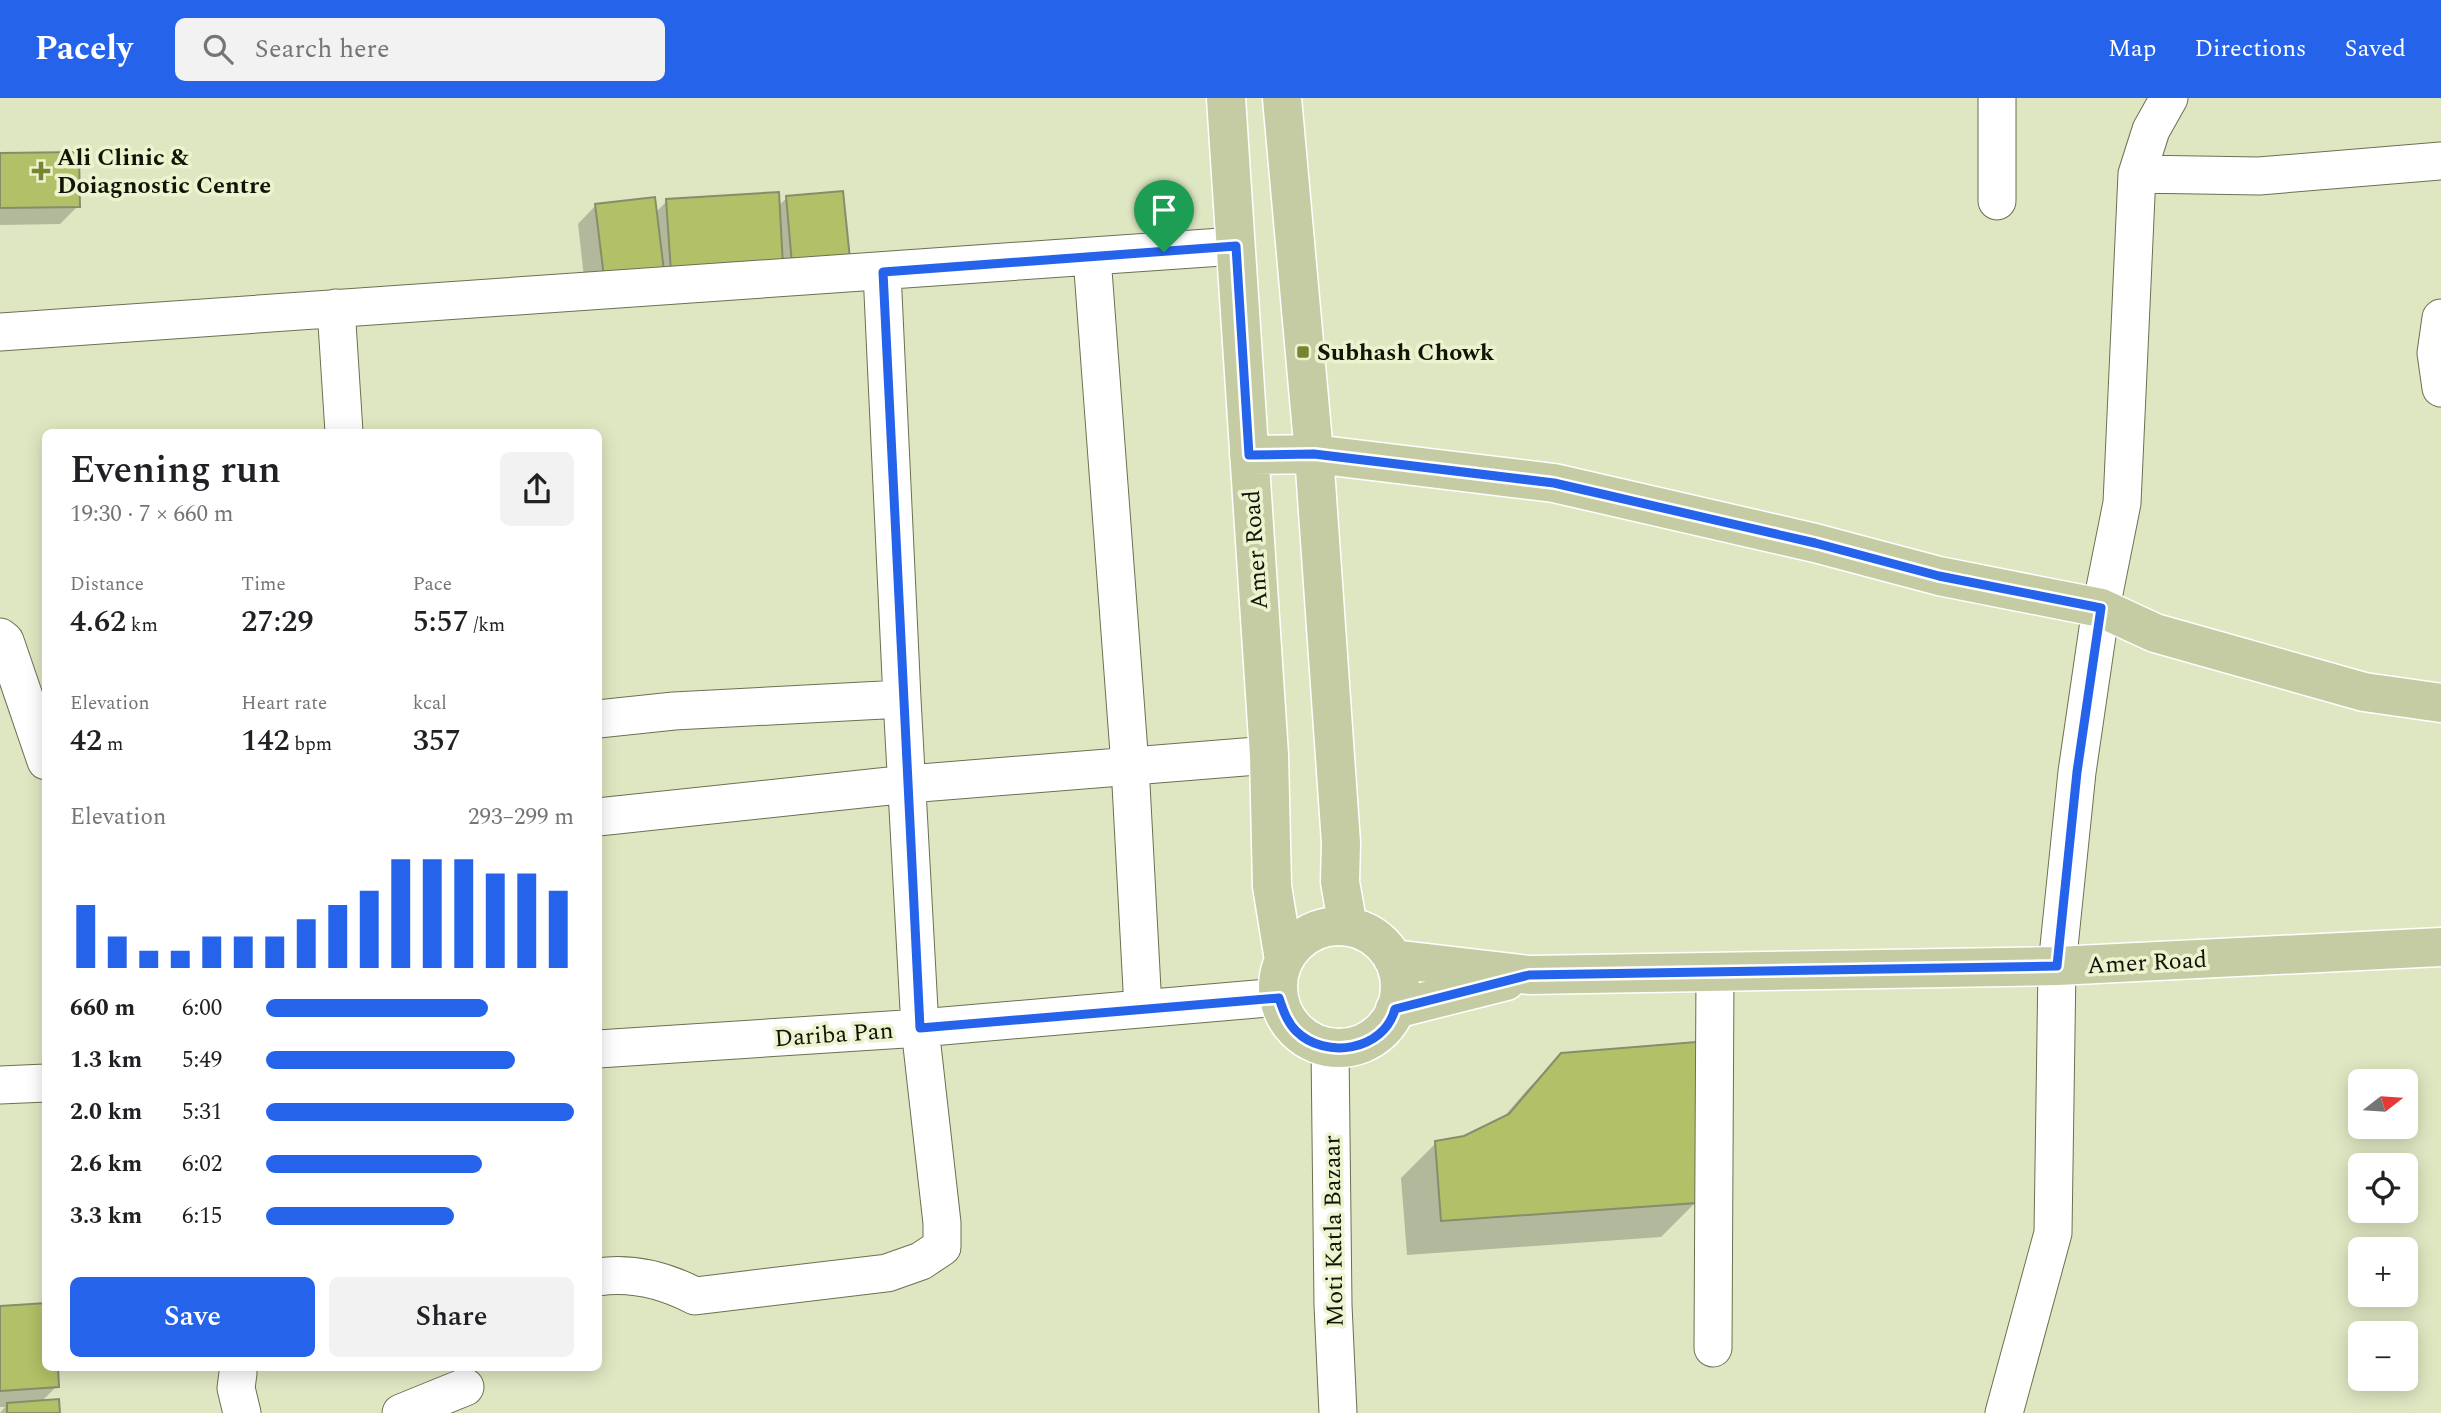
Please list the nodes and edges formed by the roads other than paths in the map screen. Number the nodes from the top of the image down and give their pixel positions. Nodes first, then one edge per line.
1 (1226, 98) edge
2 (1282, 98) edge
3 (1997, 98) edge
4 (2169, 98) edge
5 (2441, 161) edge
6 (2137, 174) junction
7 (1997, 201) dead end
8 (1236, 246) junction
9 (1092, 257) junction
10 (883, 272) junction
11 (336, 308) junction
12 (2441, 318) edge
13 (0, 332) edge
14 (2441, 388) edge
15 (344, 429) edge
16 (1314, 454) junction
17 (1249, 455) junction
18 (2101, 608) junction
19 (0, 637) edge
20 (902, 699) junction
21 (2441, 703) edge
22 (602, 719) edge
23 (42, 749) edge
24 (1269, 755) junction
25 (1130, 766) junction
26 (908, 783) junction
27 (602, 817) edge
28 (1348, 927) junction
29 (2441, 947) edge
30 (1393, 959) junction
31 (1284, 960) junction
32 (2057, 966) junction
33 (1714, 972) junction
34 (1529, 975) junction
35 (1279, 998) junction
36 (1143, 1008) junction
37 (1395, 1009) junction
38 (920, 1028) junction
39 (1329, 1048) junction
40 (602, 1049) edge
41 (42, 1083) edge
42 (0, 1085) edge
43 (602, 1276) edge
44 (1713, 1348) dead end
45 (238, 1373) dead end
46 (466, 1389) edge
47 (242, 1413) edge
48 (401, 1413) edge
49 (1338, 1413) edge
50 (2004, 1413) edge

1 - 8 main road, Amer Road
2 - 16 main road
3 - 7 street
4 - 6 street
5 - 6 street
6 - 18 street
8 - 9 street
8 - 17 main road, Amer Road
9 - 10 street
9 - 25 street
10 - 11 street
10 - 20 street
11 - 13 street
11 - 15 street
12 - 14 street
16 - 17 main road
16 - 18 main road
16 - 28 main road
17 - 24 main road, Amer Road
18 - 21 main road
18 - 32 street
19 - 23 street
20 - 22 street
20 - 26 street
24 - 25 street
24 - 31 main road, Amer Road
25 - 26 street
25 - 36 street
26 - 27 street
26 - 38 street
28 - 30 main road
28 - 31 main road
29 - 32 main road, Amer Road
30 - 34 main road, Amer Road
30 - 37 main road
31 - 35 main road
32 - 33 main road, Amer Road
32 - 50 street
33 - 34 main road, Amer Road
33 - 44 street
34 - 37 main road
35 - 36 street, Dariba Pan
35 - 39 main road
36 - 38 street, Dariba Pan
37 - 39 main road
38 - 40 street, Dariba Pan
38 - 43 street
39 - 49 street, Moti Katla Bazaar
41 - 42 street
45 - 47 street
46 - 48 street

